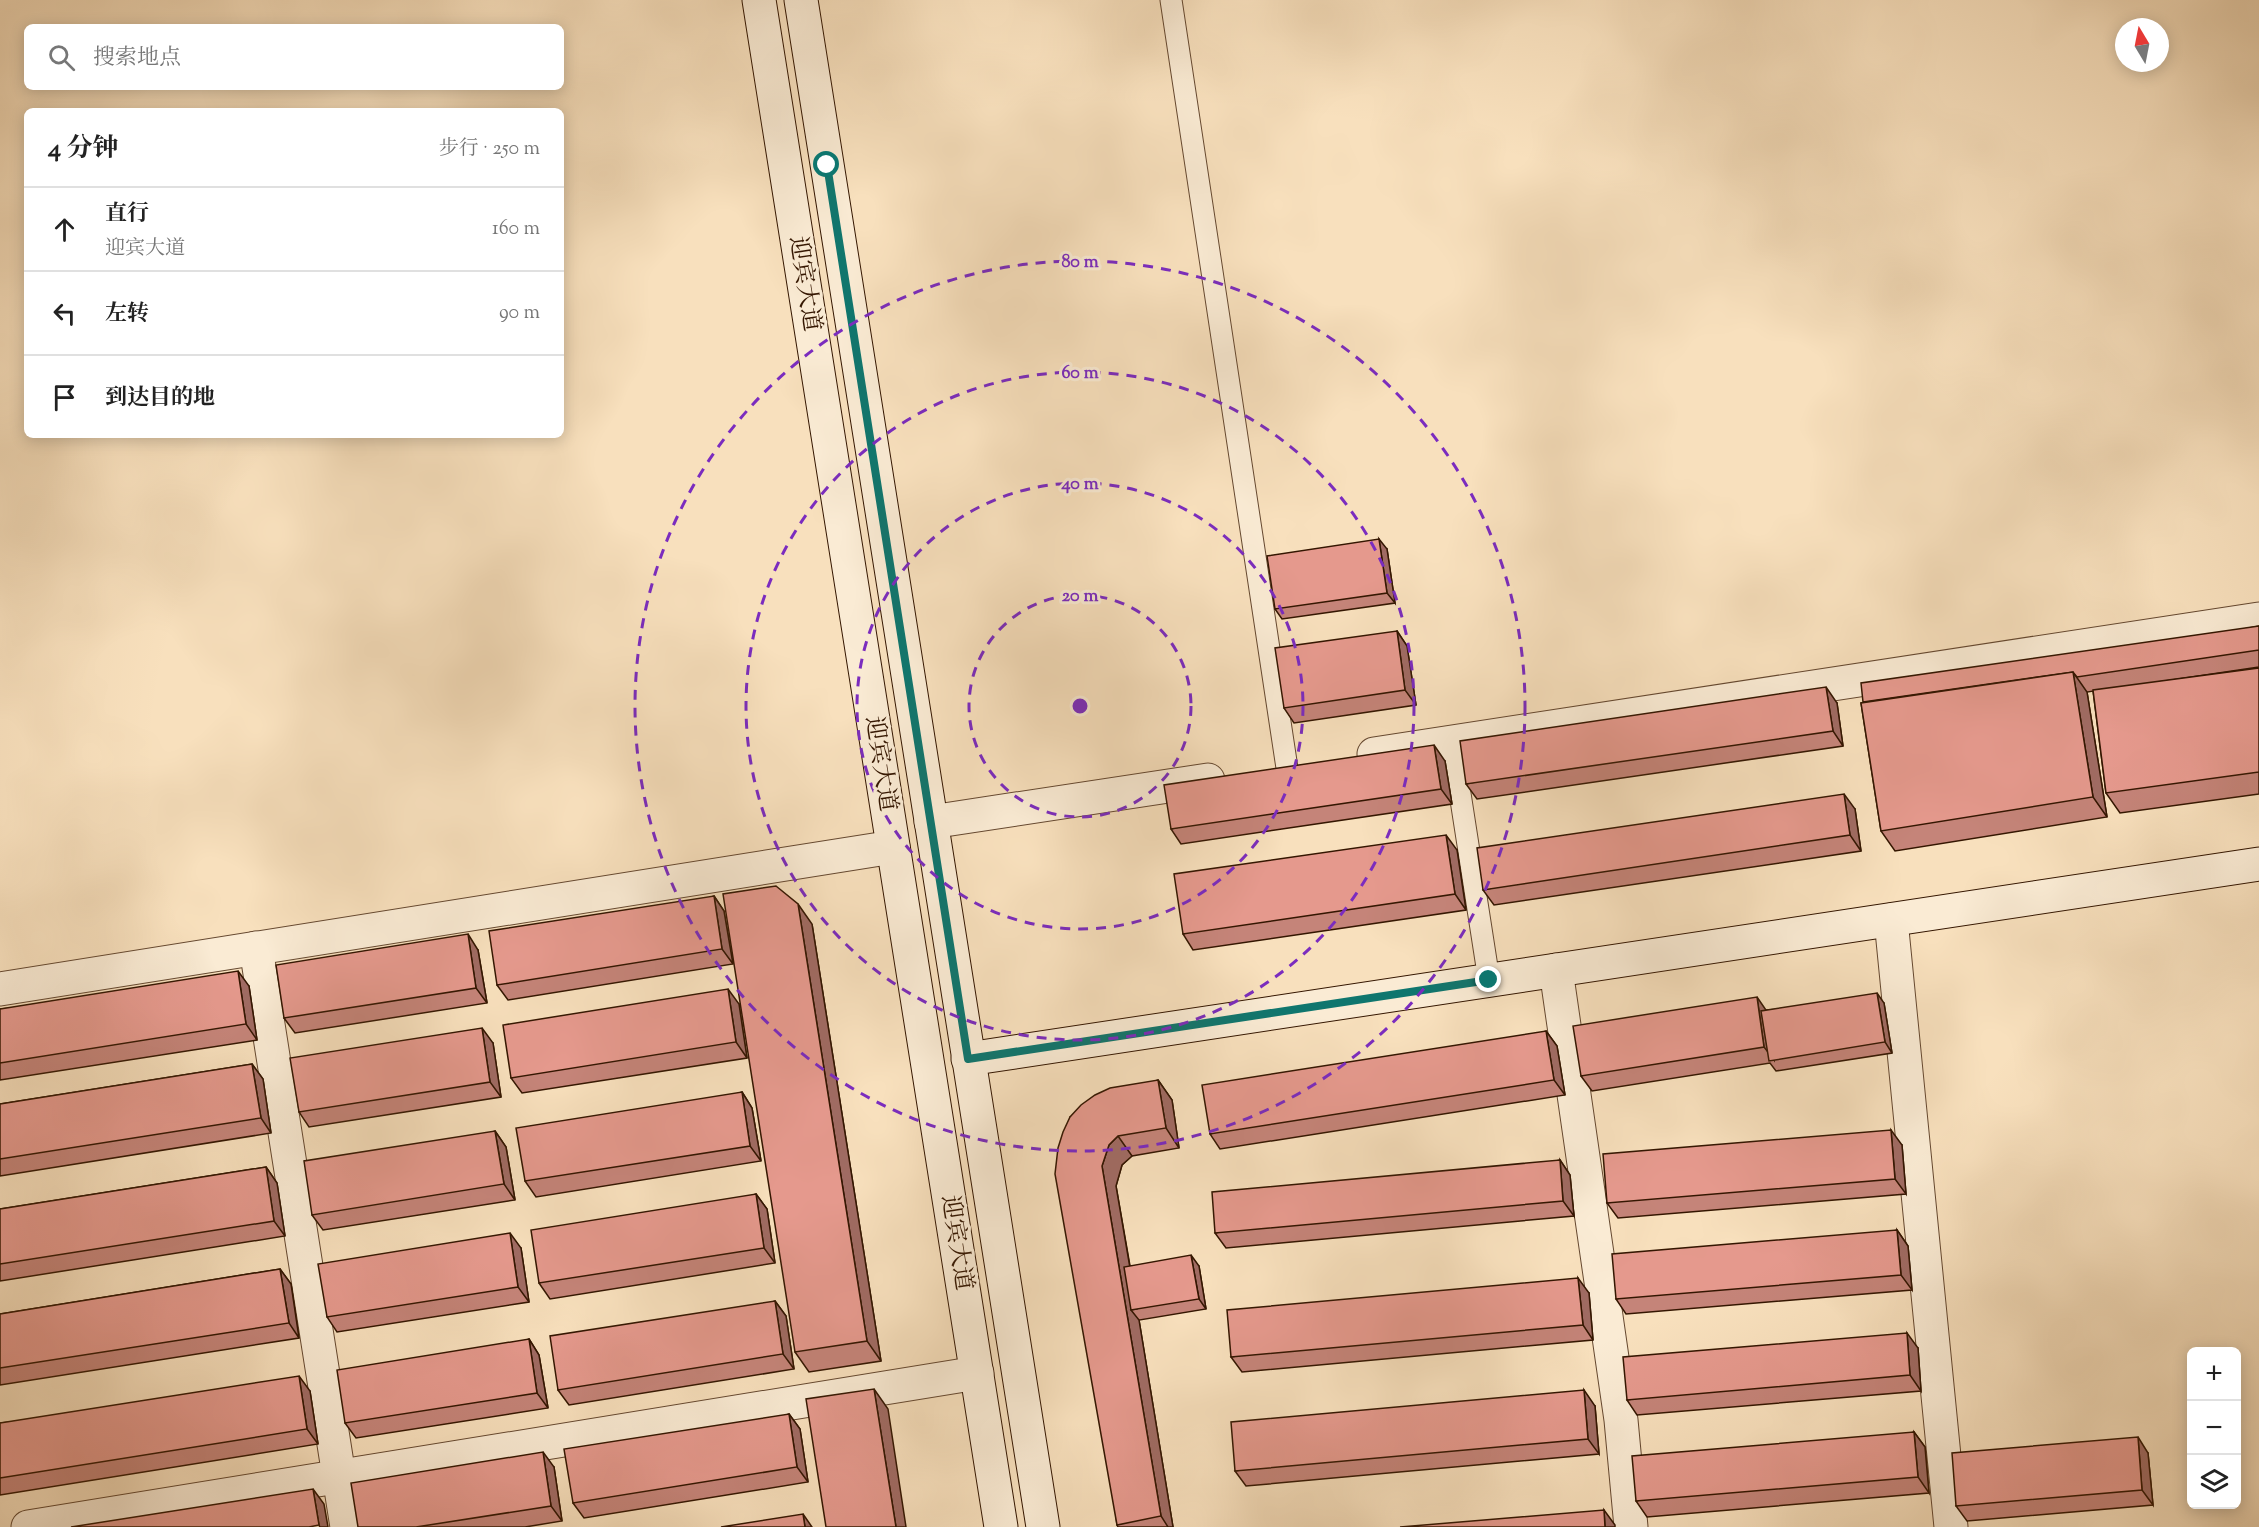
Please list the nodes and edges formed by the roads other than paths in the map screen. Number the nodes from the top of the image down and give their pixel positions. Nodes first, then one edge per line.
1 (759, 0) edge
2 (801, 0) edge
3 (1171, 0) edge
4 (2259, 619) edge
5 (1452, 742) junction
6 (1346, 759) edge
7 (1299, 766) joint
8 (931, 822) junction
9 (893, 847) junction
10 (2259, 864) edge
11 (1891, 920) junction
12 (256, 948) junction
13 (1556, 970) junction
14 (1489, 980) junction
15 (0, 989) edge
16 (968, 1059) junction
17 (977, 1373) junction
18 (339, 1476) junction
19 (28, 1527) edge
20 (347, 1527) edge
21 (1001, 1527) edge
22 (1043, 1527) edge
23 (1630, 1527) edge
24 (1951, 1527) edge

1 - 9 street, 迎宾大道
2 - 8 street, 迎宾大道
3 - 7 lane
4 - 5 street
5 - 6 street
5 - 14 lane
7 - 8 street
8 - 16 street, 迎宾大道
9 - 12 street
9 - 17 street, 迎宾大道
10 - 11 street
11 - 13 street
11 - 24 street
12 - 15 street
12 - 18 street
13 - 14 street
13 - 23 street
14 - 16 street
16 - 22 street, 迎宾大道
17 - 18 street
17 - 21 street, 迎宾大道
18 - 19 street
18 - 20 street

